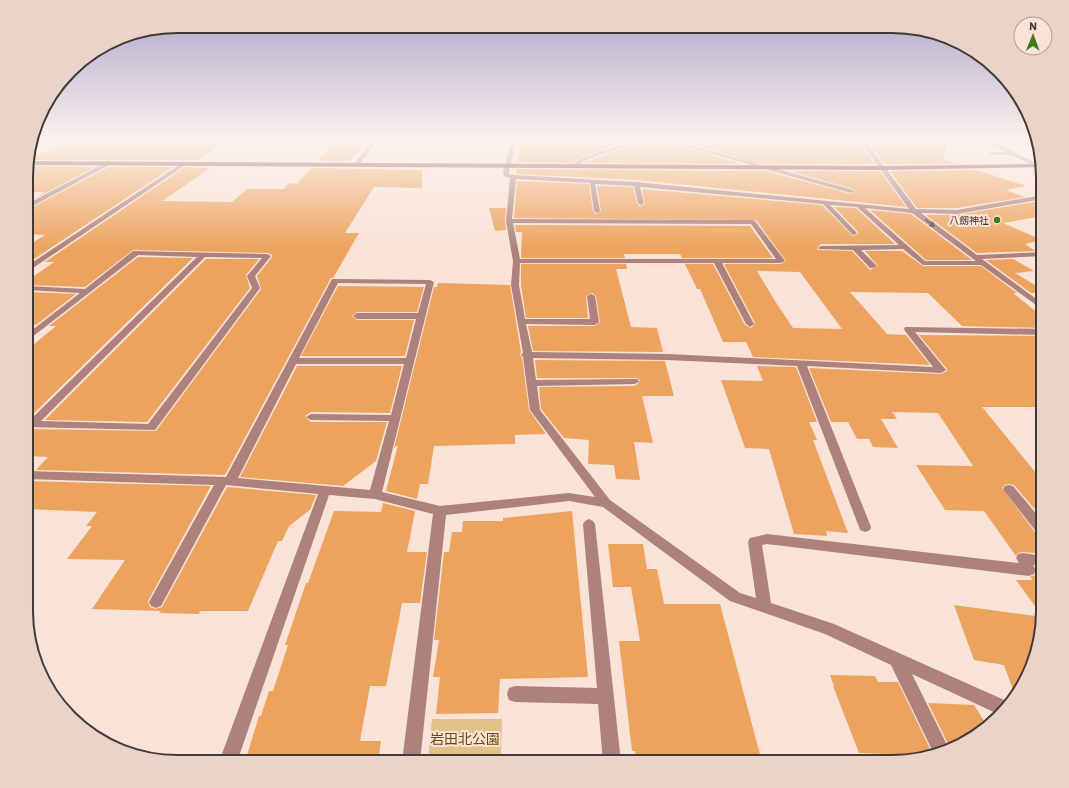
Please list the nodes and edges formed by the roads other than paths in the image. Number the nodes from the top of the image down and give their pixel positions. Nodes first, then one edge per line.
1 (86, 176) edge
2 (167, 176) edge
3 (509, 176) edge
4 (795, 176) edge
5 (888, 176) edge
6 (513, 177) junction
7 (592, 181) junction
8 (636, 184) junction
9 (851, 191) dead end
10 (1036, 198) edge
11 (824, 202) junction
12 (641, 203) dead end
13 (33, 205) edge
14 (859, 206) junction
15 (597, 211) dead end
16 (914, 211) junction
17 (509, 221) junction
18 (854, 233) dead end
19 (906, 247) junction
20 (821, 248) dead end
21 (855, 248) junction
22 (204, 254) junction
23 (1036, 254) edge
24 (976, 257) junction
25 (517, 261) junction
26 (717, 261) junction
27 (983, 263) junction
28 (33, 266) edge
29 (873, 266) dead end
30 (33, 288) edge
31 (87, 291) junction
32 (591, 296) dead end
33 (1036, 303) edge
34 (357, 316) dead end
35 (421, 316) junction
36 (520, 321) junction
37 (750, 324) dead end
38 (1036, 332) edge
39 (33, 333) edge
40 (526, 355) junction
41 (293, 361) junction
42 (410, 361) junction
43 (801, 364) junction
44 (634, 381) dead end
45 (532, 383) junction
46 (311, 417) dead end
47 (395, 418) junction
48 (33, 421) edge
49 (33, 425) edge
50 (33, 475) edge
51 (227, 481) junction
52 (1009, 489) dead end
53 (325, 490) junction
54 (375, 495) junction
55 (606, 503) junction
56 (440, 511) junction
57 (1036, 522) edge
58 (589, 524) dead end
59 (865, 527) dead end
60 (1036, 561) edge
61 (156, 602) dead end
62 (764, 606) junction
63 (896, 659) junction
64 (516, 694) dead end
65 (606, 696) junction
66 (1000, 706) edge
67 (939, 747) edge
68 (230, 755) edge
69 (413, 755) edge
70 (611, 755) edge

1 - 13 street
2 - 28 street
3 - 6 street
4 - 9 street
5 - 16 street
6 - 7 street
6 - 17 street
7 - 8 street
7 - 15 street
8 - 11 street
8 - 12 street
10 - 16 street
11 - 14 street
11 - 18 street
14 - 16 street
14 - 19 street
16 -> 24 street
17 - 25 street
17 - 26 street
19 - 21 street
19 - 27 street
20 - 21 street
21 - 29 street
22 - 31 street
22 - 48 street
22 - 49 street
23 - 24 street
24 - 27 street
25 - 26 street
25 - 36 street
26 - 37 street
27 - 33 street
30 - 31 street
31 - 39 street
32 - 36 street
34 - 35 street
35 - 41 street
35 - 42 street
36 - 40 street
38 - 43 street
40 - 43 street
40 - 45 street
41 - 42 street
41 - 51 street
42 - 47 street
43 - 59 street
44 - 45 street
45 - 55 street
46 - 47 street
47 - 54 street
50 - 51 street
51 - 53 street
51 - 61 street
52 - 57 street
53 - 54 street
53 - 68 street
54 - 56 street
55 - 56 street
55 - 62 street
56 - 69 street
58 - 65 street
60 - 62 street
62 - 63 street
63 - 66 street
63 - 67 street
64 - 65 street
65 - 70 street

